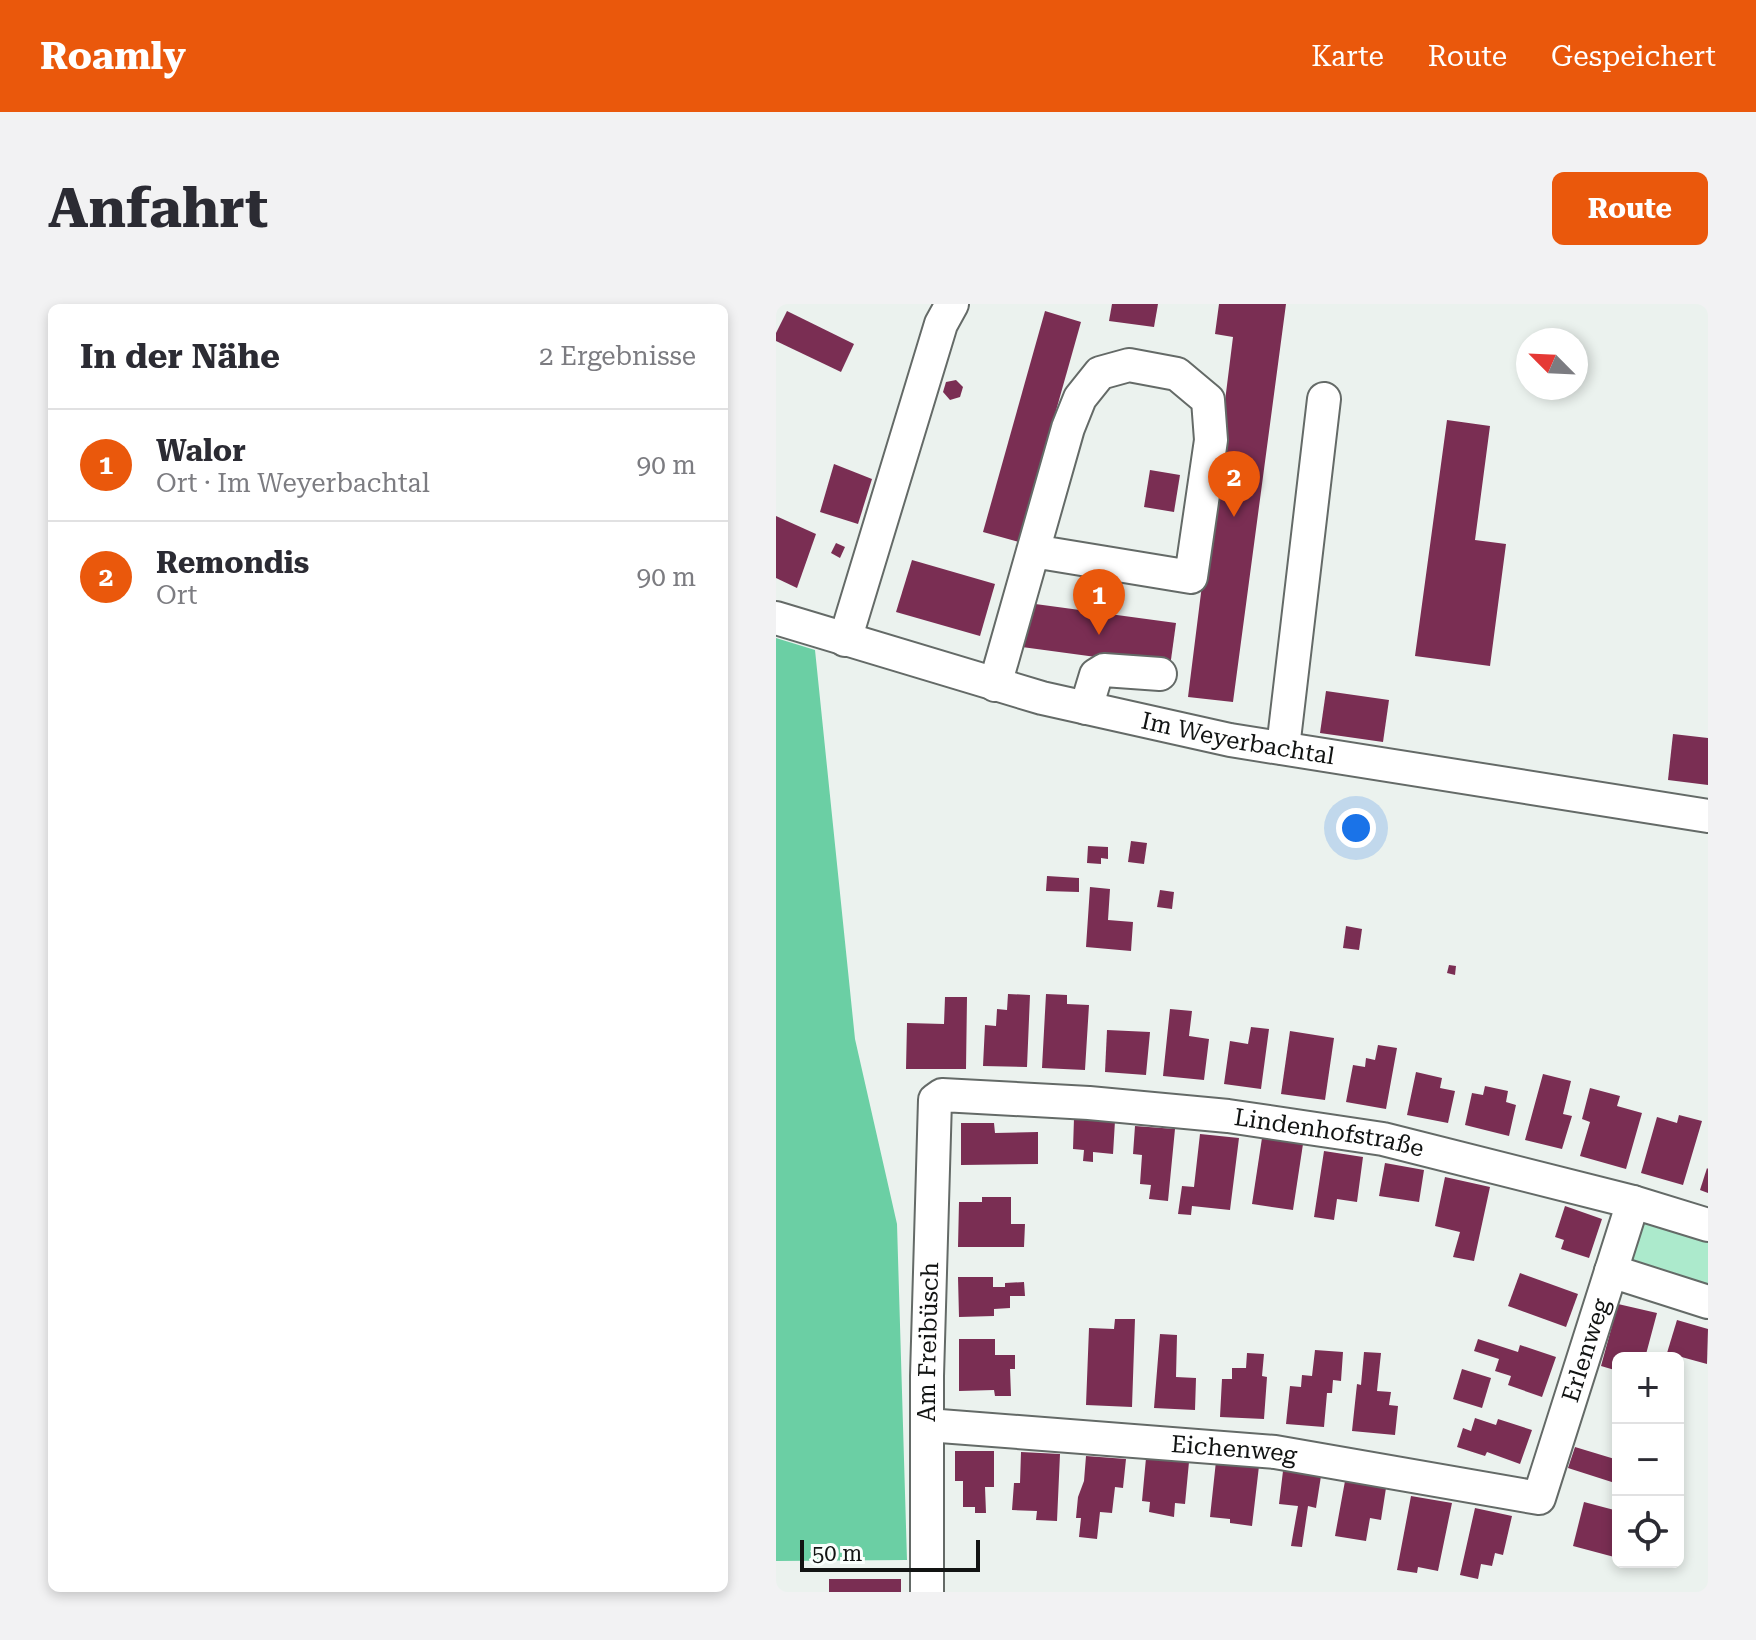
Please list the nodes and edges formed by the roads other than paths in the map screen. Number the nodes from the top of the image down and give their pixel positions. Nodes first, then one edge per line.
1 (952, 304) edge
2 (1324, 399) dead end
3 (1033, 551) junction
4 (776, 618) edge
5 (845, 640) junction
6 (1160, 674) dead end
7 (995, 685) junction
8 (1086, 708) junction
9 (1283, 748) junction
10 (1708, 816) edge
11 (942, 1095) joint
12 (1633, 1202) junction
13 (1708, 1225) edge
14 (1611, 1271) junction
15 (1708, 1302) edge
16 (927, 1425) junction
17 (1539, 1498) joint
18 (927, 1592) edge

1 - 5 street
2 - 9 street
3 - 3 street
3 - 7 street
4 - 5 street, Im Weyerbachtal
5 - 7 street, Im Weyerbachtal
6 - 8 street
7 - 8 street, Im Weyerbachtal
8 - 9 street, Im Weyerbachtal
9 - 10 street, Im Weyerbachtal
11 - 12 street, Lindenhofstraße
11 - 16 street, Am Freibüsch
12 - 13 street, Lindenhofstraße
12 - 14 street, Erlenweg
14 - 15 street
14 - 17 street, Erlenweg
16 - 17 street, Eichenweg
16 - 18 street, Am Freibüsch

